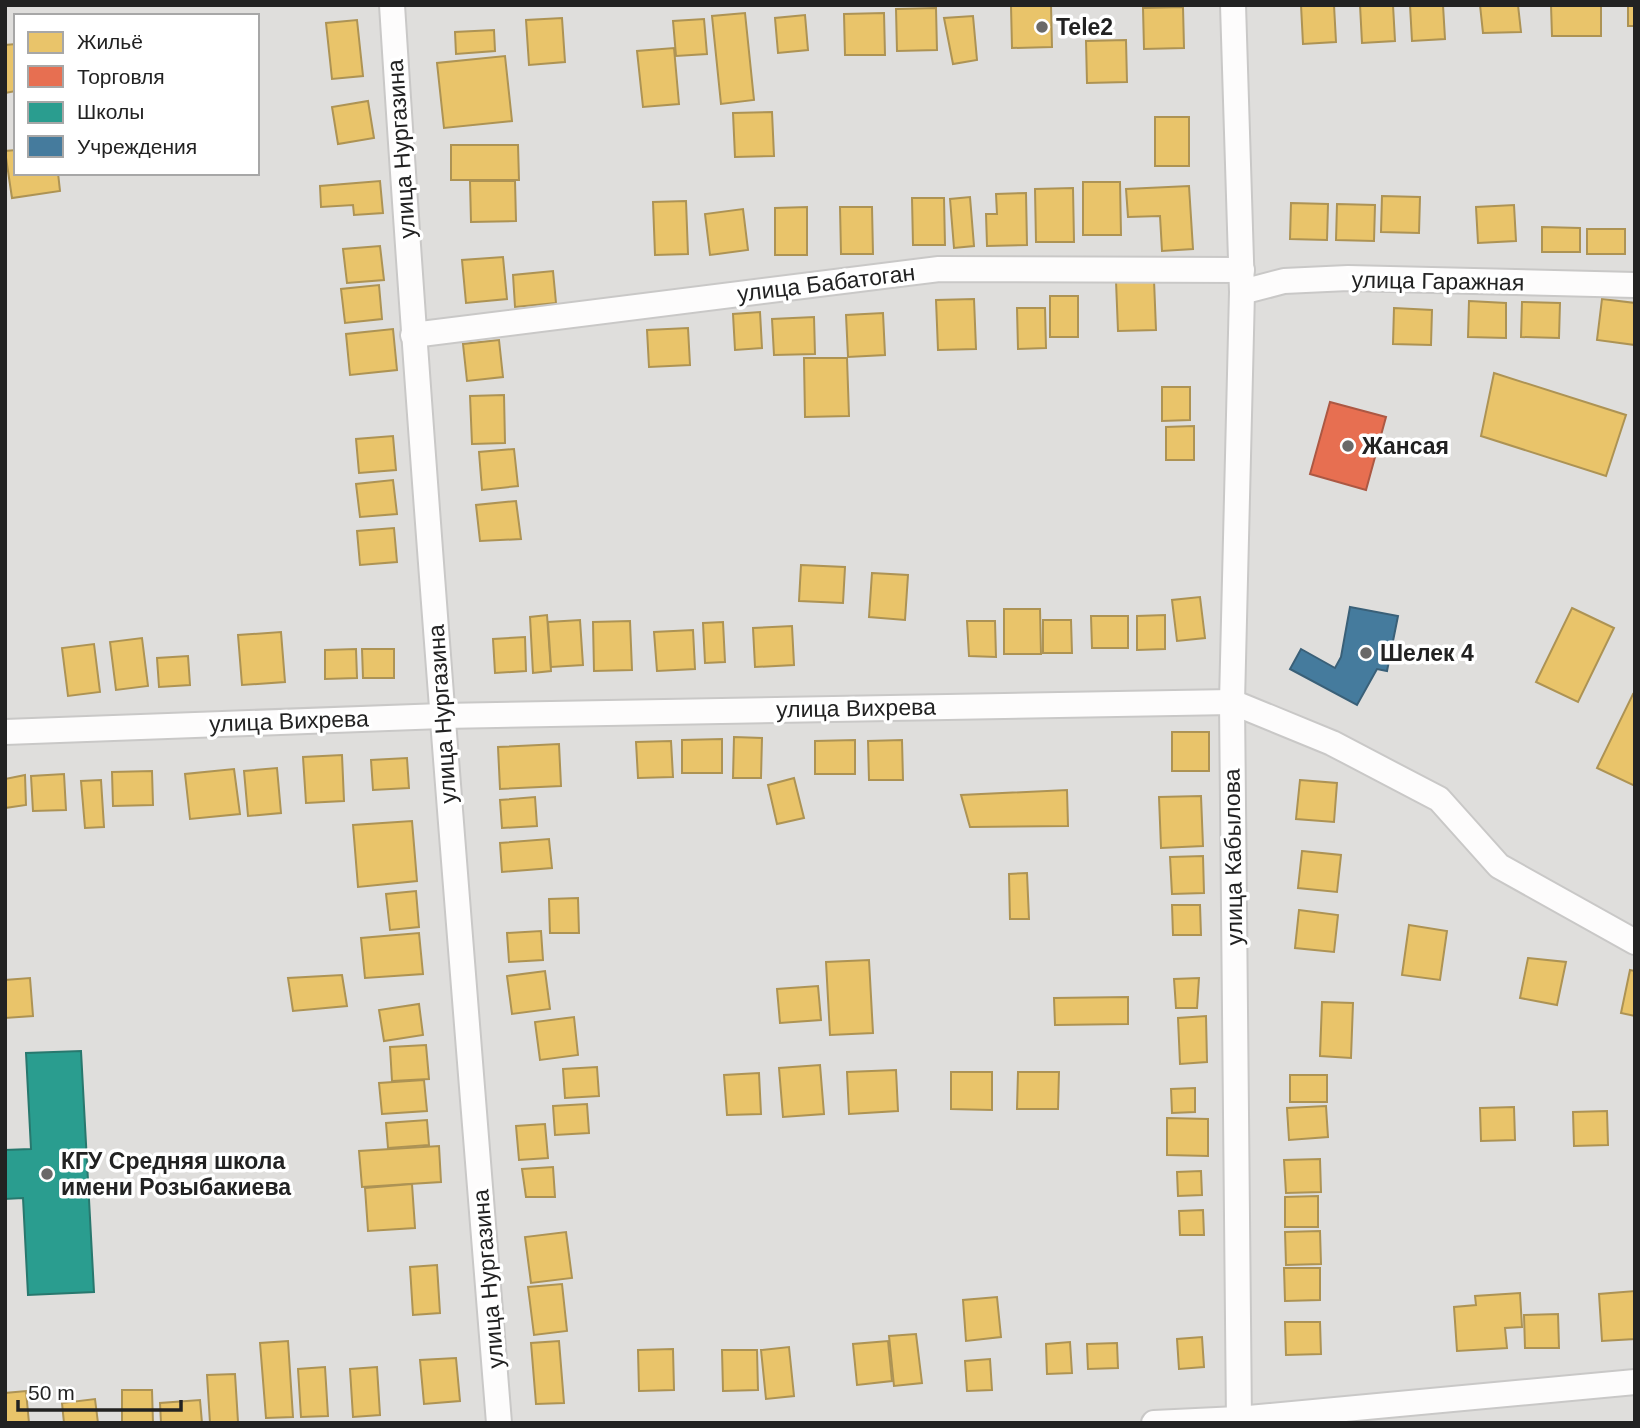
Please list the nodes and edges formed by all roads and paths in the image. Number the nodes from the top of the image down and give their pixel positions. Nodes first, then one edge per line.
1 (392, 5) edge
2 (1233, 5) edge
3 (1242, 281) junction
4 (1635, 285) edge
5 (413, 335) junction
6 (1232, 702) junction
7 (442, 716) junction
8 (5, 732) edge
9 (1635, 942) edge
10 (1635, 1382) edge
11 (1239, 1421) edge
12 (499, 1423) edge
13 (1154, 1423) edge

1 - 5 street, улица Нургазина
2 - 3 street, улица Кабылова
3 - 4 street, улица Гаражная
3 - 5 street, улица Бабатоган
3 - 6 street, улица Кабылова
5 - 7 street, улица Нургазина
6 - 7 street, улица Вихрева
6 - 9 street, улица Вихрева
6 - 11 street, улица Кабылова
7 - 8 street, улица Вихрева
7 - 12 street, улица Нургазина
10 - 11 street
11 - 13 street

